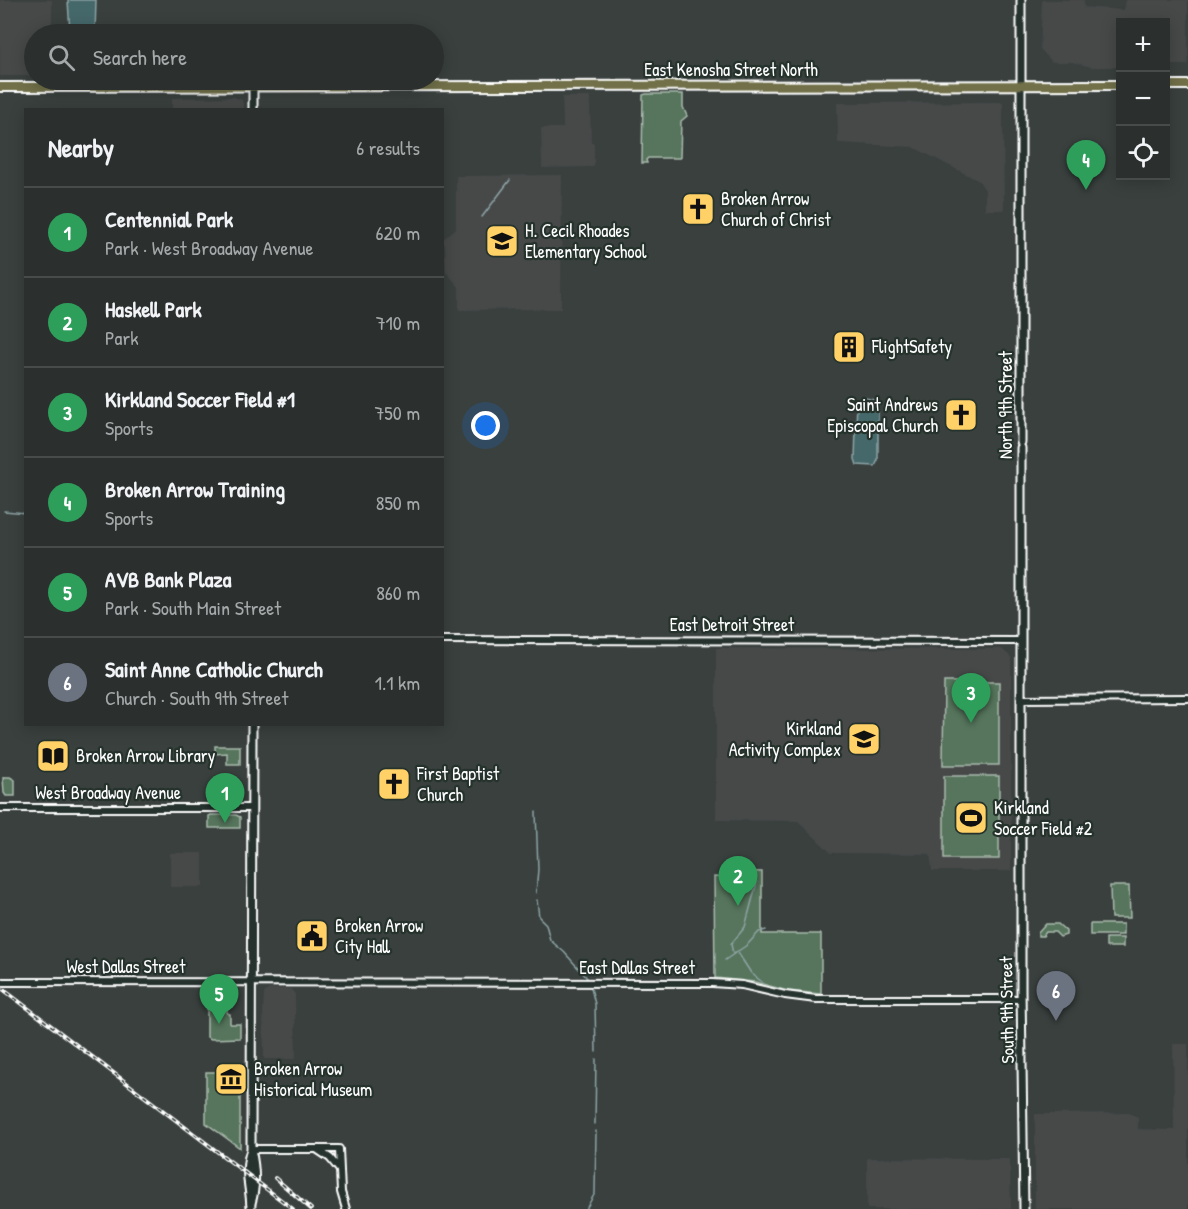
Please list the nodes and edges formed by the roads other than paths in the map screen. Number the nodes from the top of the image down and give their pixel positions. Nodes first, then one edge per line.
1 (1021, 0) edge
2 (1022, 85) junction
3 (1116, 85) edge
4 (1170, 85) edge
5 (1188, 85) edge
6 (0, 87) edge
7 (24, 87) edge
8 (444, 87) edge
9 (253, 90) edge
10 (253, 108) edge
11 (444, 640) edge
12 (1021, 641) junction
13 (1188, 698) edge
14 (1021, 699) junction
15 (252, 726) edge
16 (0, 808) edge
17 (252, 808) junction
18 (1020, 811) joint
19 (0, 982) edge
20 (251, 982) junction
21 (1021, 999) junction
22 (251, 1149) junction
23 (318, 1149) junction
24 (339, 1169) junction
25 (251, 1206) edge
26 (346, 1209) edge
27 (1024, 1209) edge

1 - 2 main road, North 9th Street
2 - 3 main road, East Kenosha Street North
2 - 8 main road, East Kenosha Street North
2 - 12 main road, North 9th Street
4 - 5 main road
6 - 7 main road
9 - 10 main road
11 - 12 street, East Detroit Street
12 - 14 main road, North 9th Street
13 - 14 street
14 - 18 main road, North 9th Street
15 - 17 main road
16 - 17 street, West Broadway Avenue
17 - 20 main road
18 - 21 main road, South 9th Street
19 - 20 street, West Dallas Street
20 - 21 street, East Dallas Street
20 - 22 main road
21 - 27 main road, South 9th Street
22 - 23 street
22 - 25 main road
23 - 24 street
23 - 24 street
24 - 26 street

